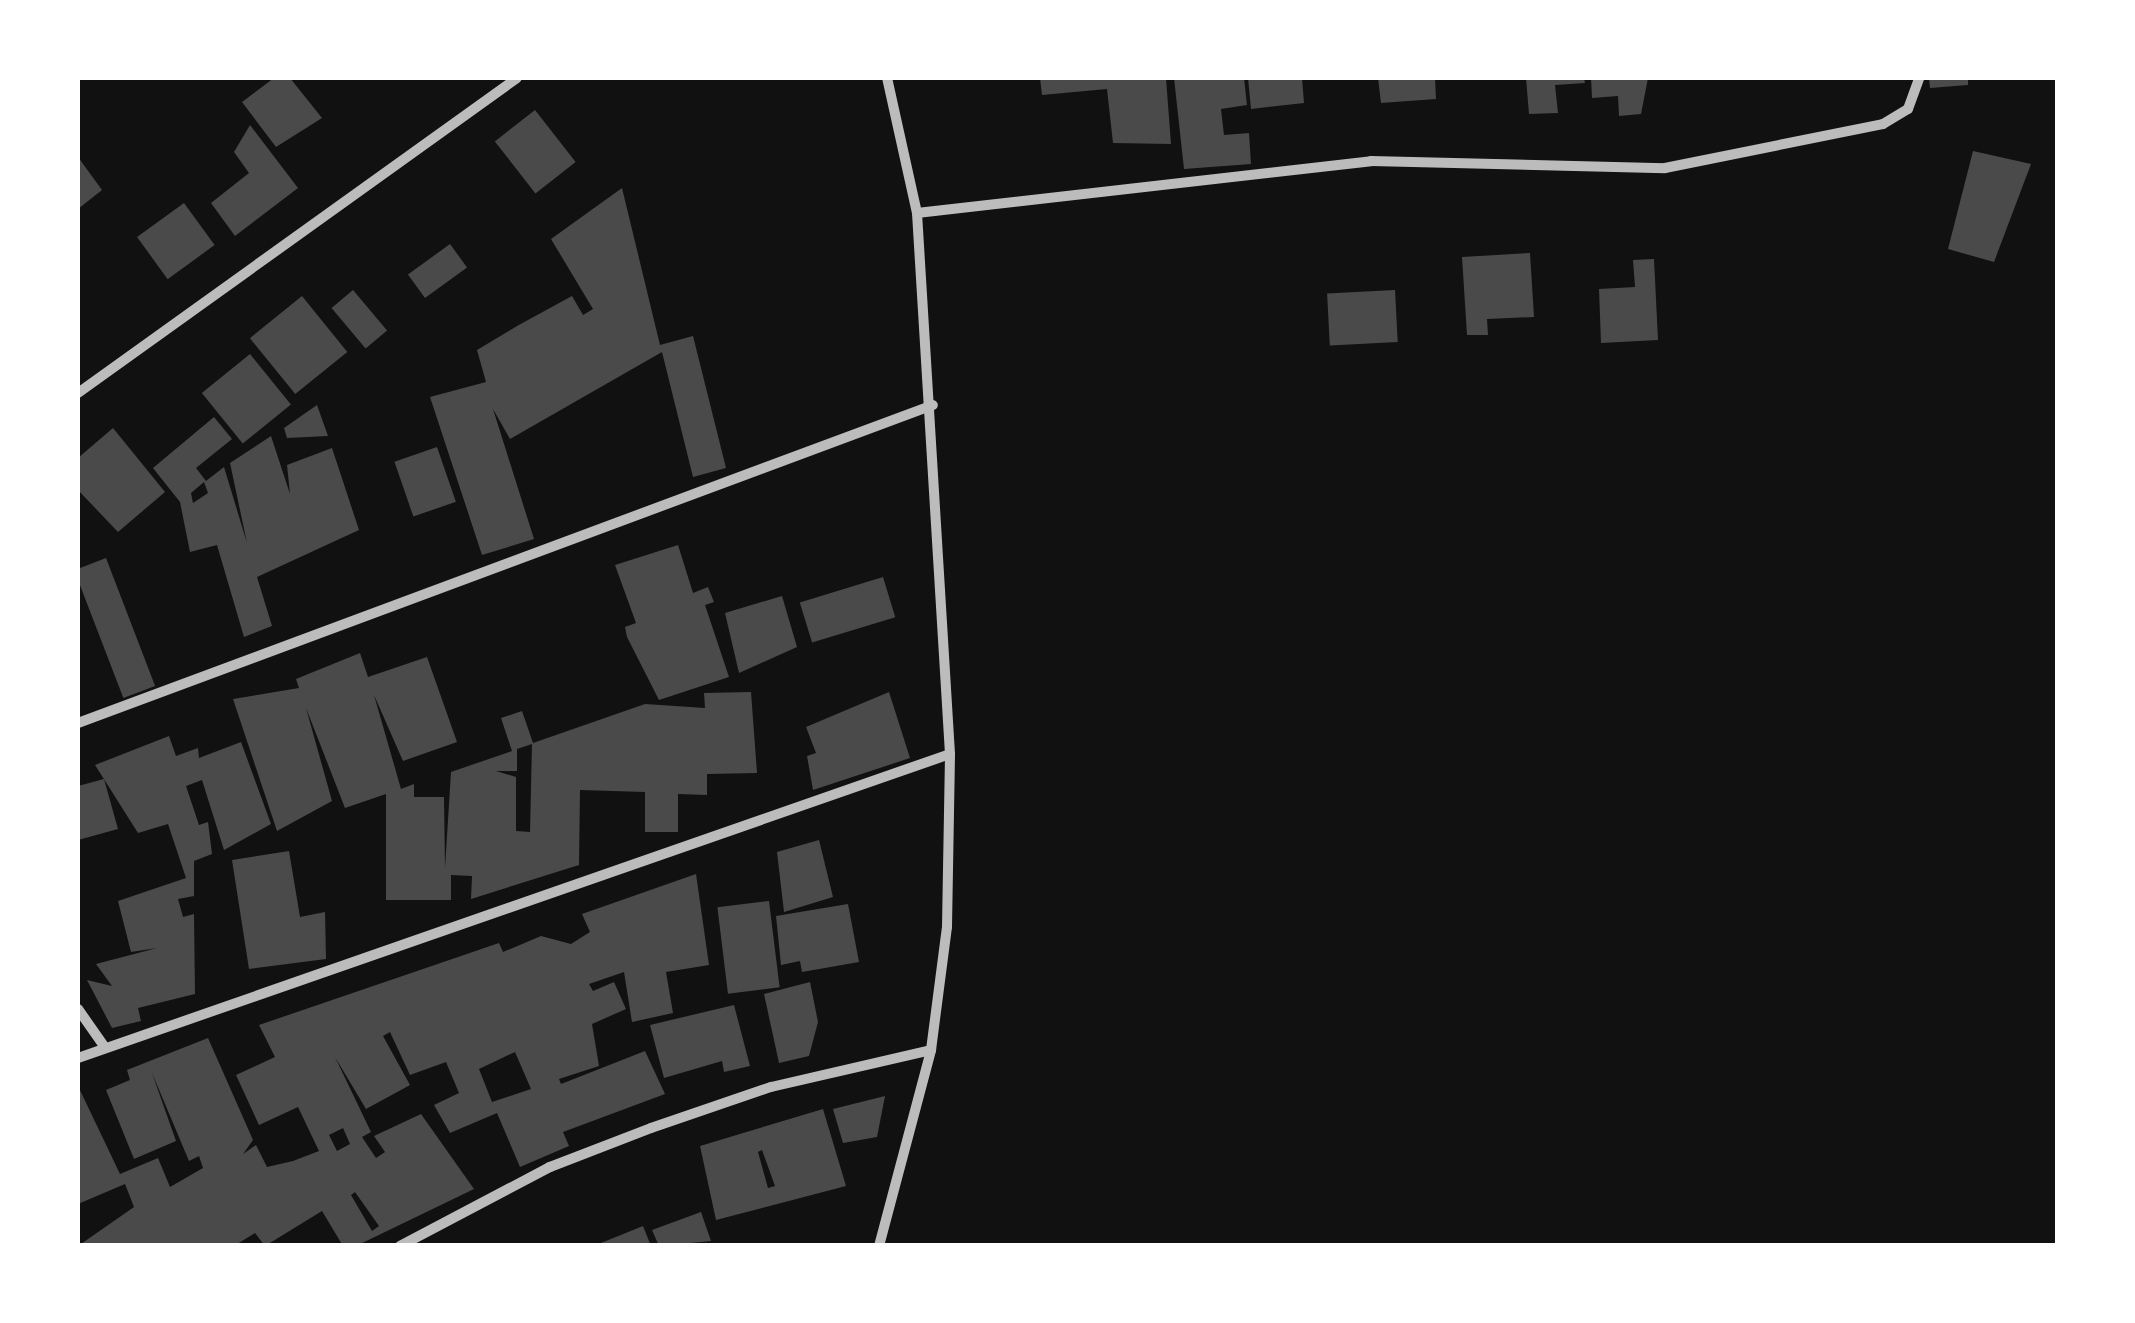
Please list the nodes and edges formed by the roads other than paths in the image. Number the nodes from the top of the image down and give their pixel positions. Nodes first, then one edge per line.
1 (516, 78) edge
2 (887, 78) edge
3 (1919, 78) edge
4 (917, 213) junction
5 (78, 393) edge
6 (933, 405) junction
7 (78, 724) edge
8 (950, 754) junction
9 (78, 1009) edge
10 (104, 1046) junction
11 (931, 1050) junction
12 (78, 1058) edge
13 (400, 1246) edge
14 (879, 1246) edge

1 - 5 street
2 - 4 street
3 - 4 street
4 - 6 street
6 - 7 street
6 - 8 street
8 - 10 street
8 - 11 street
9 - 10 street
10 - 12 street
11 - 13 street
11 - 14 street

